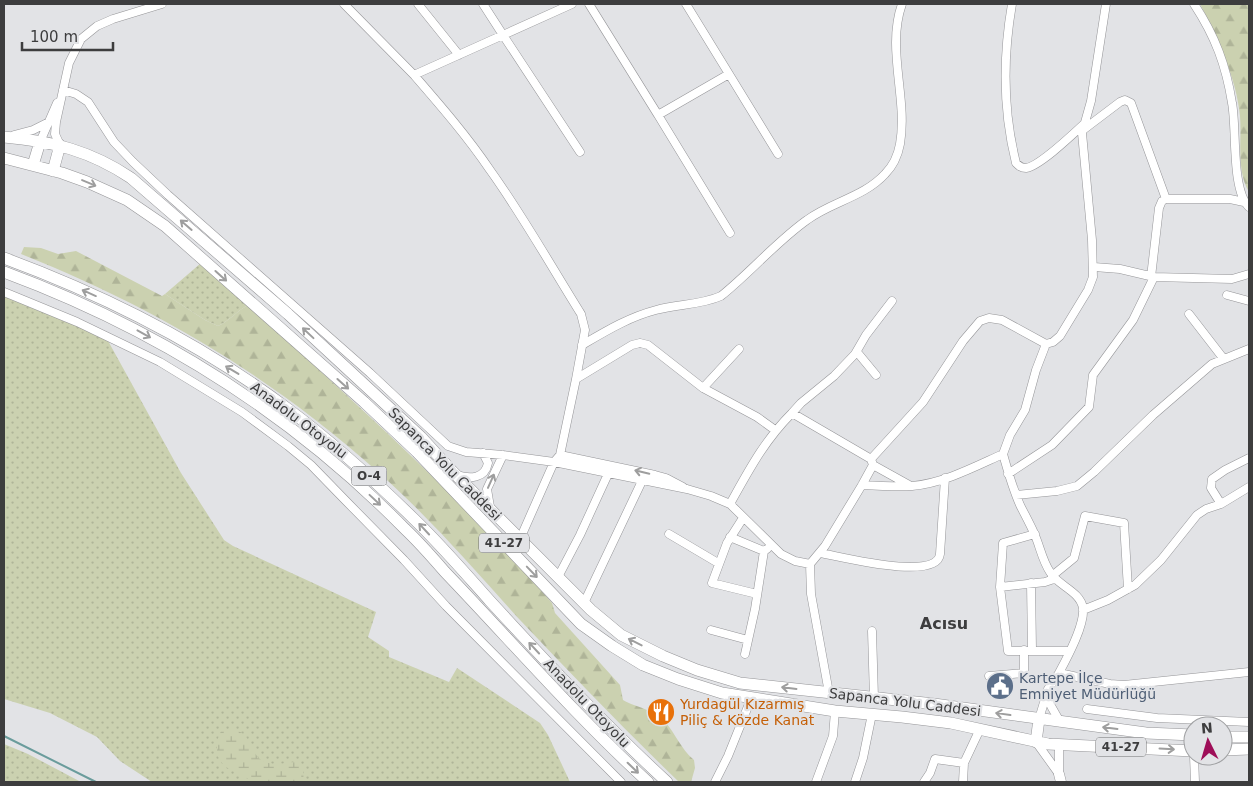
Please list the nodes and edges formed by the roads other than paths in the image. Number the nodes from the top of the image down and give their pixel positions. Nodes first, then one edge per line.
1 (162, 4) edge
2 (344, 4) edge
3 (418, 4) edge
4 (483, 4) edge
5 (572, 4) edge
6 (589, 4) edge
7 (686, 4) edge
8 (902, 4) edge
9 (1012, 4) edge
10 (1106, 4) edge
11 (1194, 4) edge
12 (503, 35) junction
13 (459, 55) junction
14 (729, 74) junction
15 (414, 75) junction
16 (63, 90) junction
17 (658, 115) junction
18 (49, 122) junction
19 (1084, 127) junction
20 (5, 137) edge
21 (40, 142) junction
22 (60, 145) junction
23 (580, 152) dead end
24 (778, 154) dead end
25 (4, 158) edge
26 (33, 165) junction
27 (53, 171) junction
28 (1166, 200) junction
29 (1247, 204) edge
30 (730, 233) dead end
31 (4, 258) edge
32 (1094, 267) junction
33 (4, 272) edge
34 (1249, 274) edge
35 (1152, 277) junction
36 (4, 292) edge
37 (1227, 295) dead end
38 (892, 301) dead end
39 (1249, 301) edge
40 (1189, 314) dead end
41 (1046, 344) junction
42 (582, 345) junction
43 (739, 349) dead end
44 (1249, 349) edge
45 (857, 352) junction
46 (1223, 358) junction
47 (876, 375) dead end
48 (576, 379) junction
49 (703, 388) junction
50 (792, 413) junction
51 (775, 430) junction
52 (483, 453) junction
53 (1003, 454) junction
54 (503, 455) junction
55 (557, 458) junction
56 (1249, 458) edge
57 (872, 462) junction
58 (608, 474) junction
59 (1008, 474) junction
60 (456, 475) junction
61 (945, 478) junction
62 (642, 481) junction
63 (862, 485) junction
64 (911, 486) junction
65 (1249, 487) edge
66 (687, 489) junction
67 (1016, 495) junction
68 (730, 504) junction
69 (1221, 504) junction
70 (490, 509) junction
71 (743, 518) junction
72 (668, 534) dead end
73 (1035, 534) junction
74 (730, 537) junction
75 (520, 539) junction
76 (772, 546) junction
77 (764, 551) junction
78 (820, 553) junction
79 (718, 563) junction
80 (810, 564) junction
81 (558, 577) junction
82 (1053, 577) junction
83 (1032, 583) junction
84 (1000, 587) junction
85 (1128, 590) junction
86 (758, 594) junction
87 (584, 603) junction
88 (1083, 610) junction
89 (711, 630) dead end
90 (872, 631) dead end
91 (748, 640) junction
92 (1028, 650) junction
93 (1070, 651) junction
94 (745, 654) dead end
95 (1249, 672) edge
96 (1059, 673) junction
97 (989, 676) dead end
98 (1048, 688) junction
99 (829, 693) junction
100 (874, 698) junction
101 (751, 699) junction
102 (1086, 709) dead end
103 (835, 711) junction
104 (872, 714) junction
105 (1038, 719) junction
106 (1060, 722) junction
107 (1249, 722) edge
108 (980, 729) junction
109 (1183, 735) edge
110 (1233, 736) edge
111 (1249, 737) edge
112 (1036, 742) junction
113 (1059, 744) junction
114 (1249, 749) edge
115 (1183, 750) edge
116 (1233, 750) edge
117 (964, 763) junction
118 (1194, 766) edge
119 (1060, 778) edge
120 (621, 782) edge
121 (648, 782) edge
122 (667, 782) edge
123 (715, 782) edge
124 (816, 782) edge
125 (855, 782) edge
126 (924, 782) edge
127 (963, 782) edge
128 (1195, 782) edge

1 - 16 street
2 - 15 street
3 - 13 street
4 - 12 street
5 - 12 street
6 - 17 street
7 - 14 street
8 - 42 street
9 - 19 street
10 - 19 street
11 - 29 street
12 - 13 street
12 - 23 street
13 - 15 street
14 - 17 street
14 - 24 street
15 - 42 street
16 - 18 street
16 - 22 street
16 - 52 street
17 - 30 street
18 - 20 street
18 - 21 street
19 - 28 street
19 - 32 street
20 - 21 highway, Sapanca Yolu Caddesi
21 - 22 highway, Sapanca Yolu Caddesi
21 - 26 highway
22 - 27 highway
60 -> 22 highway, Sapanca Yolu Caddesi
25 - 26 highway, Sapanca Yolu Caddesi / 41-27
26 - 27 highway, Sapanca Yolu Caddesi / 41-27
27 -> 101 highway, Sapanca Yolu Caddesi / 41-27
28 - 29 street
28 - 35 street
122 -> 31 highway, Anadolu Otoyolu / O-4
32 - 35 street
32 - 41 street
33 -> 121 highway, Anadolu Otoyolu / O-4
34 - 35 street
35 - 59 street
36 - 120 street
37 - 39 street
38 - 45 street
40 - 46 street
41 - 53 street
41 - 57 street
42 - 48 street
43 - 49 street
44 - 46 street
45 - 47 street
45 - 50 street
46 - 67 street
48 - 49 street
48 - 55 street
49 - 51 street
50 - 51 street
50 - 57 street
51 - 68 street
52 - 54 street
52 - 60 street
53 - 59 street
53 - 61 street
54 - 55 street
70 -> 54 street
55 - 58 street
66 -> 55 street
55 - 75 street
56 - 69 street
57 - 63 street
57 - 64 street
58 - 62 street
58 - 81 street
59 - 67 street
60 - 70 highway, Sapanca Yolu Caddesi
61 - 64 street
61 - 78 street
62 - 66 street
62 - 87 street
63 - 64 street
63 - 78 street
65 - 69 street
66 - 68 street
67 - 73 street
68 - 71 street
69 - 85 street
70 - 75 highway, Sapanca Yolu Caddesi
71 - 74 street
71 - 76 street
72 - 79 street
73 - 82 street
73 - 84 street
74 - 77 street
74 - 79 street
75 - 81 highway, Sapanca Yolu Caddesi
76 - 77 street
76 - 80 street
77 - 86 street
78 - 80 street
79 - 86 street
80 - 99 street
81 - 87 highway, Sapanca Yolu Caddesi
82 - 83 street
82 - 85 street
82 - 88 street
83 - 84 street
83 - 92 street
84 - 92 street
85 - 88 street
86 - 91 street
99 -> 87 highway, Sapanca Yolu Caddesi
88 - 93 street
89 - 91 street
90 - 100 street
91 - 94 street
92 - 93 street
92 - 97 street
93 - 96 street
95 - 96 street
96 - 98 street
98 - 105 street
98 - 106 street
99 - 100 highway, Sapanca Yolu Caddesi
105 -> 100 highway, Sapanca Yolu Caddesi
101 - 103 highway, Sapanca Yolu Caddesi / 41-27
101 - 123 street
102 - 107 street
103 - 104 highway, Sapanca Yolu Caddesi / 41-27
103 - 124 street
104 - 108 highway, Sapanca Yolu Caddesi / 41-27
104 - 125 street
105 - 106 highway, Sapanca Yolu Caddesi
105 - 112 highway
109 -> 106 highway, Sapanca Yolu Caddesi
106 - 113 highway
108 - 112 highway, Sapanca Yolu Caddesi / 41-27
108 - 117 street
110 - 111 highway
112 - 113 highway, Sapanca Yolu Caddesi / 41-27
112 - 119 street
113 -> 115 highway, Sapanca Yolu Caddesi / 41-27
113 - 119 street
114 - 116 highway
117 - 126 street
117 - 127 street
118 - 128 street

